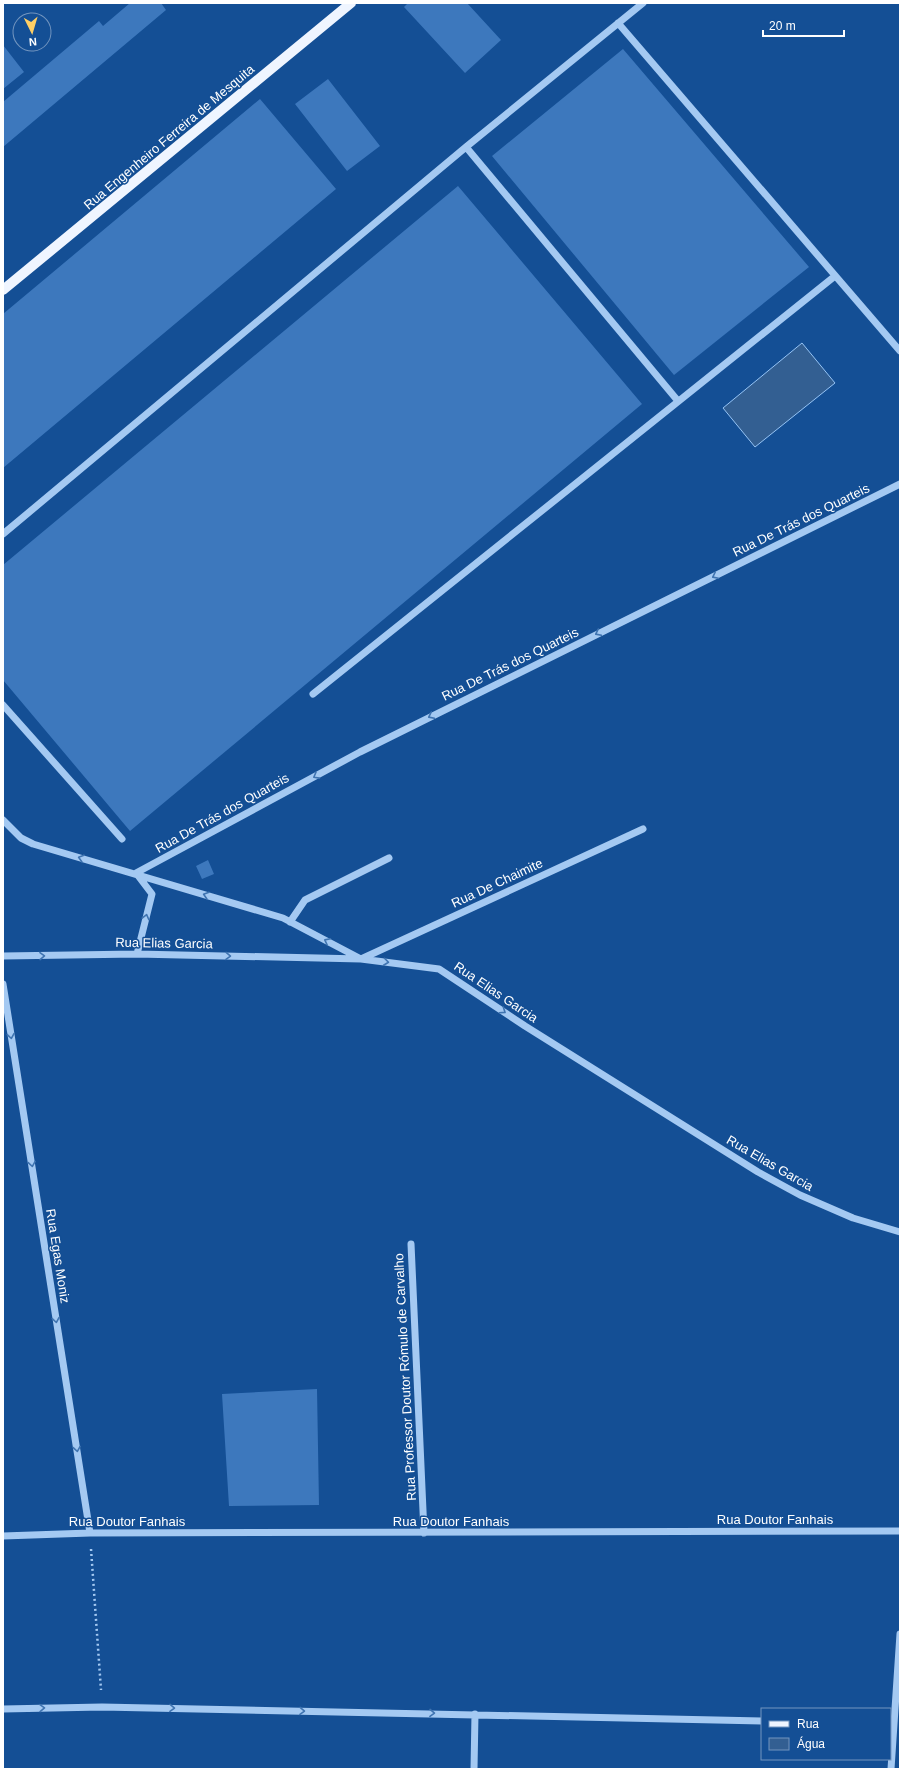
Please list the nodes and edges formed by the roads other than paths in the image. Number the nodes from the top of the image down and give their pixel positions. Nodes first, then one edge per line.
1 (351, 3) edge
2 (643, 3) edge
3 (618, 23) junction
4 (466, 147) junction
5 (835, 276) junction
6 (3, 290) edge
7 (899, 349) edge
8 (678, 401) junction
9 (900, 484) edge
10 (3, 534) edge
11 (313, 694) dead end
12 (3, 705) edge
13 (3, 820) edge
14 (643, 829) dead end
15 (122, 839) dead end
16 (390, 858) dead end
17 (136, 874) junction
18 (290, 922) junction
19 (137, 954) junction
20 (3, 956) edge
21 (361, 959) junction
22 (3, 984) edge
23 (900, 1232) edge
24 (411, 1244) dead end
25 (900, 1531) edge
26 (90, 1533) junction
27 (424, 1533) junction
28 (3, 1536) edge
29 (900, 1634) edge
30 (3, 1709) edge
31 (475, 1714) junction
32 (761, 1721) edge
33 (894, 1724) edge
34 (474, 1769) edge
35 (891, 1769) edge

1 - 6 main road, Rua Engenheiro Ferreira de Mesquita
2 - 3 street
3 - 4 street
3 - 5 street
4 - 8 street
4 - 10 street
5 - 7 street
5 - 8 street
8 - 11 street
9 -> 17 street, Rua De Trás dos Quarteis
12 - 15 street
17 -> 13 street
14 - 21 street, Rua De Chaimite
16 - 18 street
18 -> 17 street
19 -> 17 street
21 -> 18 street
20 -> 19 street, Rua Elias Garcia
19 -> 21 street, Rua Elias Garcia
21 -> 23 street, Rua Elias Garcia
22 -> 26 street, Rua Egas Moniz
24 - 27 street, Rua Professor Doutor Rómulo de Carvalho
25 - 27 street, Rua Doutor Fanhais
26 - 27 street, Rua Doutor Fanhais
26 - 28 street, Rua Doutor Fanhais
29 - 33 street
30 -> 31 street
31 - 32 street
31 - 34 street
33 - 35 street

